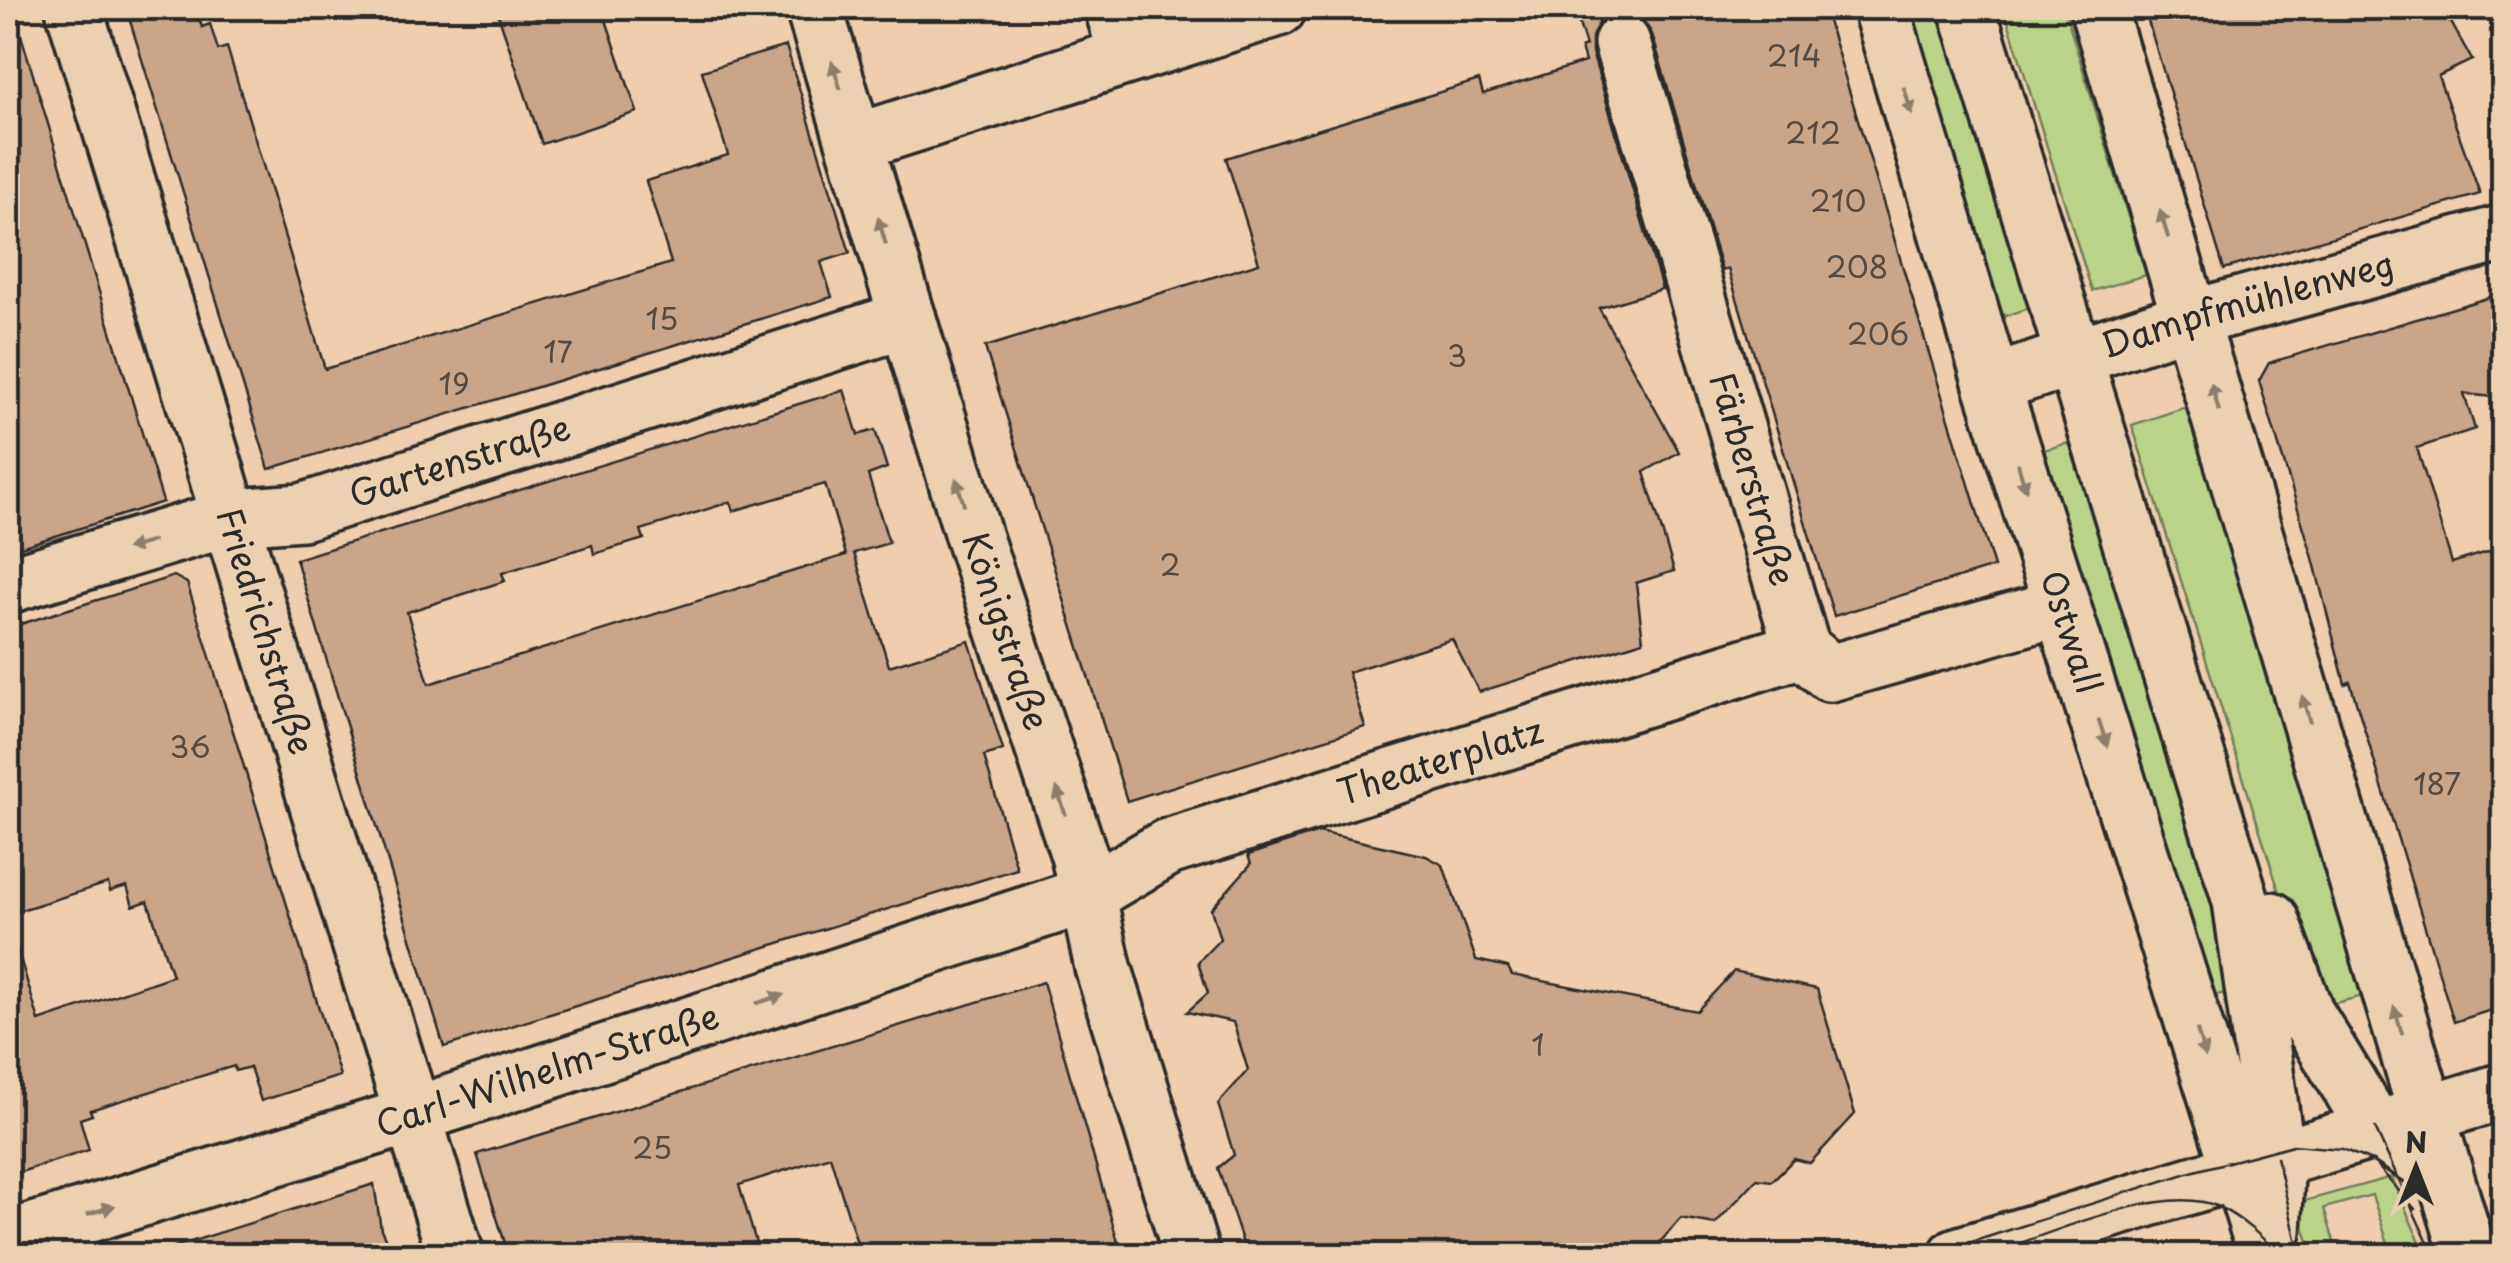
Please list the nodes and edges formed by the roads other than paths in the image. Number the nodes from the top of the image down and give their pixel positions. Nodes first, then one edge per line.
1 (74, 8) edge
2 (814, 8) edge
3 (1278, 8) edge
4 (1880, 8) edge
5 (1967, 8) edge
6 (1991, 8) edge
7 (2098, 8) edge
8 (1120, 32) edge
9 (1622, 43) dead end
10 (857, 142) junction
11 (2504, 232) edge
12 (2192, 318) junction
13 (908, 320) junction
14 (2085, 351) junction
15 (1992, 384) junction
16 (233, 517) junction
17 (8, 585) edge
18 (2062, 607) junction
19 (1802, 648) junction
20 (1087, 894) junction
21 (2504, 1091) edge
22 (2426, 1114) junction
23 (411, 1116) junction
24 (2375, 1128) junction
25 (2258, 1162) junction
26 (2444, 1173) junction
27 (8, 1238) edge
28 (456, 1256) edge
29 (1192, 1256) edge
30 (1957, 1256) edge
31 (2270, 1256) edge
32 (2469, 1256) edge

1 - 16 street, Friedrichstraße
10 -> 2 street, Königstraße
3 - 8 street
4 -> 15 street, Ostwall
5 - 14 street
6 - 14 street
12 -> 7 street
8 - 10 street
9 - 19 street, Färberstraße
13 -> 10 street, Königstraße
11 - 12 street, Dampfmühlenweg
12 - 14 street, Dampfmühlenweg
22 -> 12 street
13 - 16 street, Gartenstraße
20 -> 13 street, Königstraße
14 - 15 street, Dampfmühlenweg
14 - 24 street
14 - 25 street
15 -> 18 street, Ostwall
16 -> 17 street, Gartenstraße
16 - 23 street, Friedrichstraße
18 - 19 street
18 -> 25 street, Ostwall
19 - 20 street, Theaterplatz
23 -> 20 street, Carl-Wilhelm-Straße
20 - 29 street, Königstraße
21 - 22 street
22 - 24 street
22 - 26 street
27 -> 23 street, Carl-Wilhelm-Straße
23 - 28 street, Friedrichstraße
24 - 25 street
24 - 26 street
25 - 30 street
25 - 31 street, Ostwall
26 - 32 street

